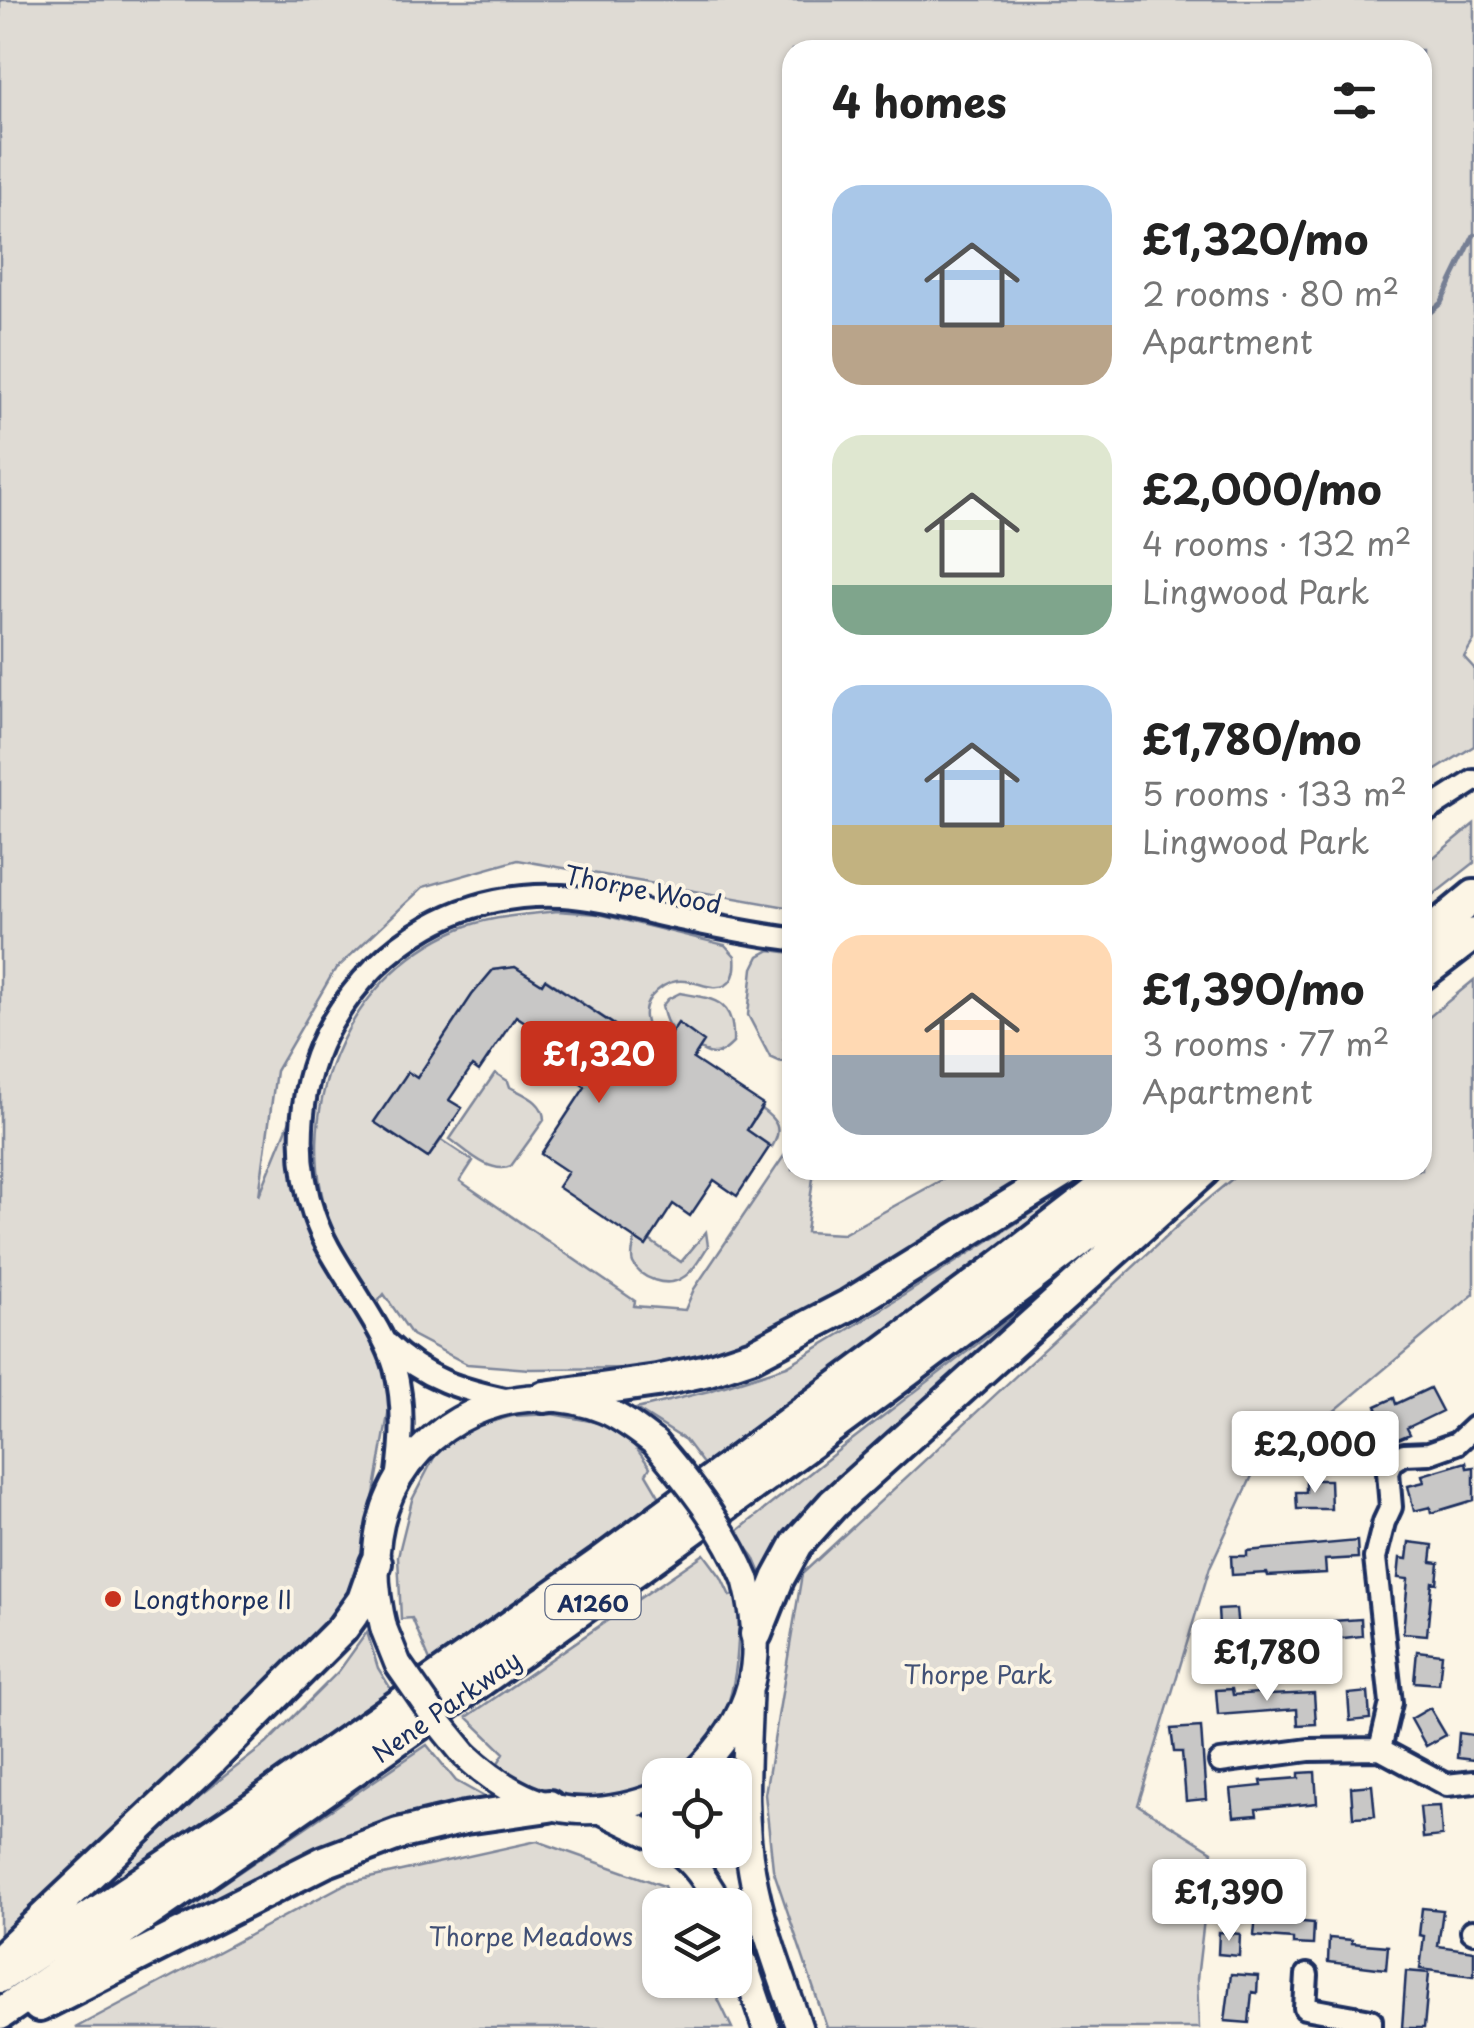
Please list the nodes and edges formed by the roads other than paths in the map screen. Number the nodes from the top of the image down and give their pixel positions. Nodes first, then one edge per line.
1 (1474, 781) edge
2 (1432, 808) edge
3 (1474, 896) edge
4 (1432, 931) edge
5 (1474, 934) edge
6 (782, 939) edge
7 (1432, 966) edge
8 (1051, 1180) edge
9 (1111, 1180) edge
10 (1158, 1180) edge
11 (1193, 1180) edge
12 (382, 1339) junction
13 (544, 1398) junction
14 (510, 1400) junction
15 (1474, 1427) edge
16 (396, 1483) junction
17 (376, 1563) junction
18 (756, 1634) junction
19 (749, 1693) junction
20 (1380, 1749) junction
21 (711, 1758) edge
22 (1220, 1762) dead end
23 (1474, 1782) edge
24 (642, 1802) edge
25 (549, 1806) junction
26 (602, 1811) junction
27 (642, 1830) edge
28 (0, 1959) edge
29 (1307, 1975) dead end
30 (0, 1977) edge
31 (752, 1987) edge
32 (0, 2014) edge
33 (0, 2025) edge
34 (766, 2028) edge
35 (800, 2028) edge
36 (1371, 2028) edge

1 - 2 street
3 - 4 highway
5 - 7 highway
6 - 12 street, Thorpe Wood
8 - 13 highway
9 - 30 highway, Nene Parkway / A1260
10 - 32 highway, Nene Parkway / A1260
11 - 18 highway
12 - 14 street, Thorpe Wood
12 - 16 street, Thorpe Wood
13 - 14 main road
13 - 18 main road, bridge
14 - 16 main road
15 - 20 street
16 - 17 main road
17 - 25 main road, bridge
17 - 28 highway
18 - 19 main road
19 - 21 main road
19 - 35 main road
20 - 22 street
20 - 23 street
24 - 26 main road
25 - 26 main road
25 - 33 highway
26 - 27 main road
29 - 36 street
31 - 34 main road

